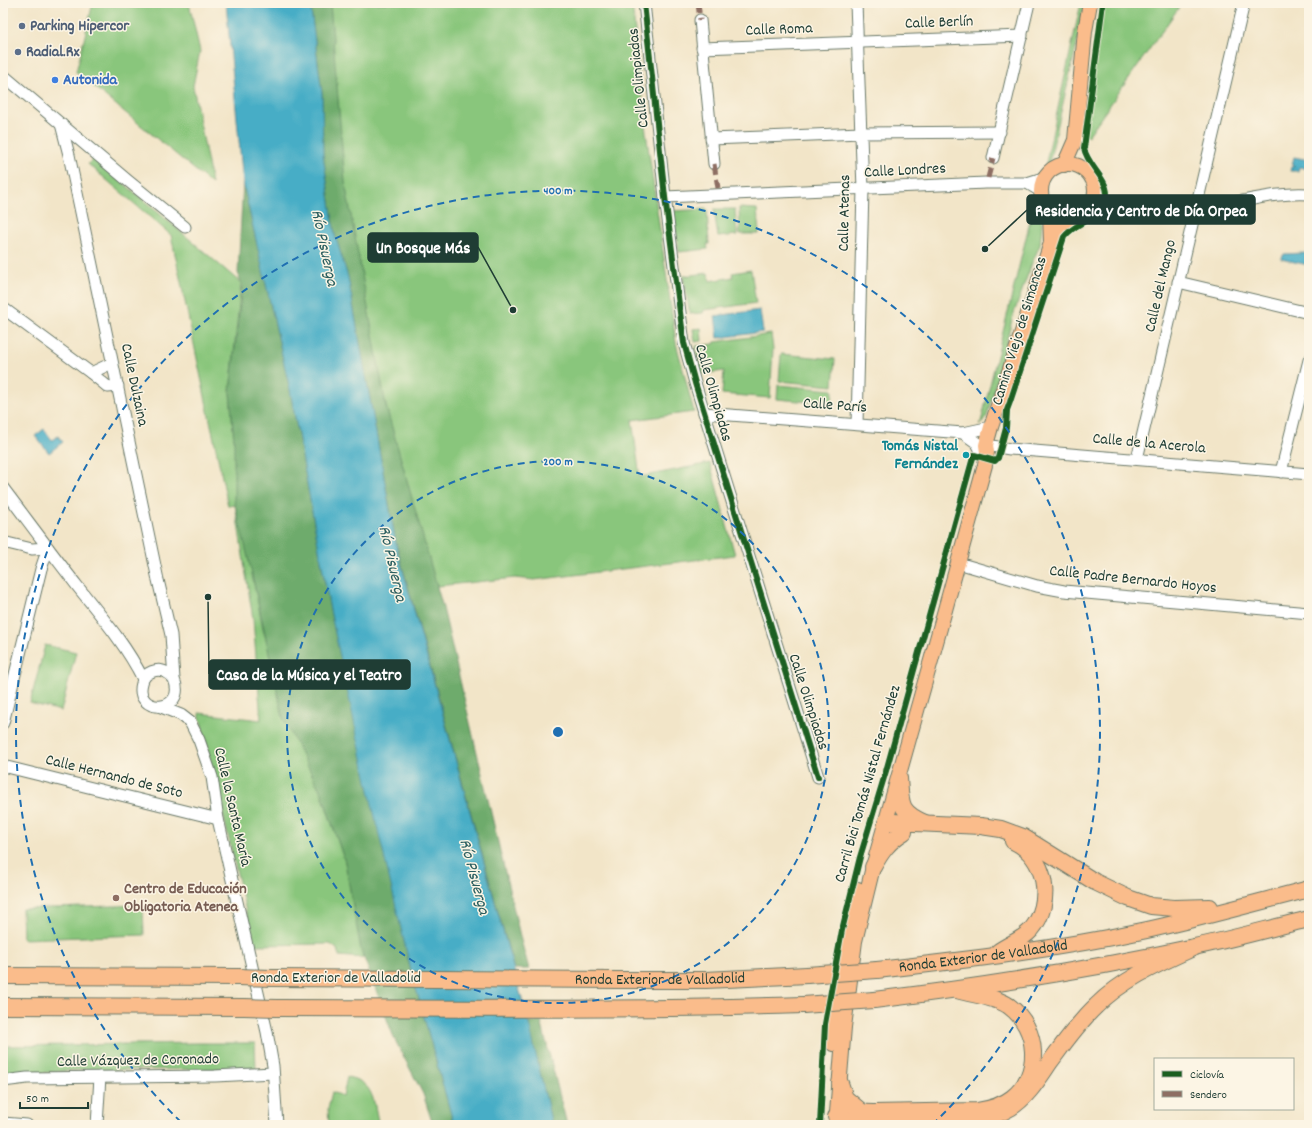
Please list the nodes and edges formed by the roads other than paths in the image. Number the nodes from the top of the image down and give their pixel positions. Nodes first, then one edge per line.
1 (644, 3) edge
2 (856, 3) edge
3 (1029, 3) edge
4 (1090, 3) edge
5 (1244, 3) edge
6 (700, 20) dead end
7 (1022, 36) junction
8 (857, 43) junction
9 (702, 48) junction
10 (3, 75) edge
11 (61, 124) junction
12 (1000, 132) junction
13 (861, 133) junction
14 (711, 139) junction
15 (1075, 140) junction
16 (993, 158) dead end
17 (714, 164) dead end
18 (1064, 165) junction
19 (1082, 168) junction
20 (1046, 177) junction
21 (1027, 183) junction
22 (863, 189) junction
23 (1095, 189) junction
24 (1042, 192) junction
25 (1309, 194) edge
26 (665, 197) junction
27 (1106, 200) junction
28 (1088, 209) junction
29 (1195, 209) junction
30 (1050, 211) junction
31 (1070, 218) junction
32 (185, 227) dead end
33 (1051, 243) junction
34 (1178, 282) junction
35 (3, 308) edge
36 (1309, 313) edge
37 (1309, 360) edge
38 (112, 362) junction
39 (91, 373) junction
40 (118, 386) junction
41 (704, 413) junction
42 (857, 424) junction
43 (991, 427) junction
44 (963, 433) junction
45 (984, 448) junction
46 (1137, 459) junction
47 (1281, 472) junction
48 (1309, 474) edge
49 (3, 488) edge
50 (968, 496) junction
51 (3, 542) edge
52 (48, 548) junction
53 (958, 563) junction
54 (1309, 612) edge
55 (933, 619) junction
56 (172, 652) junction
57 (133, 659) junction
58 (155, 671) junction
59 (143, 679) junction
60 (174, 679) junction
61 (916, 680) junction
62 (175, 697) junction
63 (161, 707) junction
64 (181, 715) junction
65 (3, 723) edge
66 (3, 766) edge
67 (818, 777) dead end
68 (899, 778) junction
69 (218, 819) junction
70 (886, 824) junction
71 (928, 824) junction
72 (904, 832) junction
73 (873, 867) junction
74 (1309, 889) edge
75 (855, 900) junction
76 (1232, 909) junction
77 (1309, 919) edge
78 (1195, 947) junction
79 (988, 957) junction
80 (4, 976) edge
81 (957, 990) junction
82 (3, 1006) edge
83 (274, 1073) junction
84 (100, 1077) junction
85 (3, 1081) edge
86 (840, 1083) junction
87 (857, 1120) edge
88 (3, 1123) edge
89 (833, 1123) edge
90 (27, 1125) edge
91 (97, 1125) edge
92 (278, 1125) edge

1 - 26 street, Calle Olimpiadas
2 - 8 street, Calle Atenas
3 - 7 street
4 - 15 main road
5 - 29 street, Calle del Mango
6 - 9 street
7 - 8 street, Calle Berlín
7 - 12 street
8 - 9 street, Calle Roma
8 - 13 street, Calle Atenas
9 - 14 street
10 - 11 street
11 - 32 street
11 - 38 street, Calle Dulzaina
12 - 13 street
12 - 16 street
13 - 14 street
13 - 22 street, Calle Atenas
14 - 17 street
15 - 18 main road
15 - 19 main road
18 - 19 main road
18 - 20 main road
19 - 23 main road
20 - 21 street, Calle Londres
20 - 24 main road
21 - 22 street, Calle Londres
21 - 24 street
22 - 26 street, Calle Londres
22 - 42 street, Calle Atenas
23 - 27 street
23 - 28 main road
24 - 30 main road
25 - 29 street
26 - 41 street, Calle Olimpiadas
27 - 28 street
27 - 29 street
28 - 31 main road
29 - 34 street, Calle del Mango
30 - 31 main road
30 - 33 main road, Camino Viejo de Simancas
31 - 33 main road, Camino Viejo de Simancas
33 - 43 main road, Camino Viejo de Simancas
34 - 36 street
34 - 46 street, Calle del Mango
35 - 39 street
37 - 47 street
38 - 39 street
38 - 40 street, Calle Dulzaina
39 - 40 street
40 - 56 street, Calle Dulzaina
41 - 42 street, Calle París
41 - 67 street, Calle Olimpiadas
42 - 44 street, Calle París
43 - 44 street, Calle París
43 - 45 main road, Camino Viejo de Simancas
44 - 45 street
45 - 46 street, Calle de la Acerola
45 - 50 main road, Camino Viejo de Simancas
45 - 53 main road, Camino Viejo de Simancas
46 - 47 street, Calle de la Acerola
47 - 48 street, Calle de la Acerola
49 - 52 street
50 - 53 main road
50 - 55 main road, Camino Viejo de Simancas
51 - 52 street
52 - 57 street
52 - 65 street
53 - 54 street, Calle Padre Bernardo Hoyos
53 - 55 main road
53 - 68 main road, Camino Viejo de Simancas
55 - 61 main road, Camino Viejo de Simancas
56 - 58 street
56 - 60 street, Calle Dulzaina
57 - 58 street
57 - 59 street
58 - 59 street
58 - 60 street
59 - 63 street
60 - 62 street
61 - 70 main road
61 - 75 main road, Camino Viejo de Simancas
62 - 63 street
62 - 64 street, Calle la Santa María
63 - 64 street, Calle la Santa María
64 - 69 street, Calle la Santa María
66 - 69 street, Calle Hernando de Soto
68 - 70 main road, Camino Viejo de Simancas
68 - 71 highway
69 - 83 street, Calle la Santa María
70 - 71 highway
70 - 72 highway
70 - 73 main road, Camino Viejo de Simancas
70 - 75 main road
71 - 76 highway
72 - 73 highway
72 - 79 highway
73 - 86 main road, Camino Viejo de Simancas
74 - 76 highway, Ronda Exterior de Valladolid
75 - 89 main road, Camino Viejo de Simancas
76 - 79 highway, Ronda Exterior de Valladolid
77 - 78 highway, Ronda Exterior de Valladolid
78 - 81 highway, Ronda Exterior de Valladolid
78 - 87 highway
79 - 80 highway, Ronda Exterior de Valladolid, bridge
81 - 82 highway, Ronda Exterior de Valladolid, bridge
81 - 87 highway
83 - 84 street, Calle Vázquez de Coronado
83 - 92 street, Calle la Santa María
84 - 85 street, Calle Vázquez de Coronado
84 - 91 street
86 - 87 highway
86 - 89 main road, Camino Viejo de Simancas
87 - 89 highway
88 - 90 street

